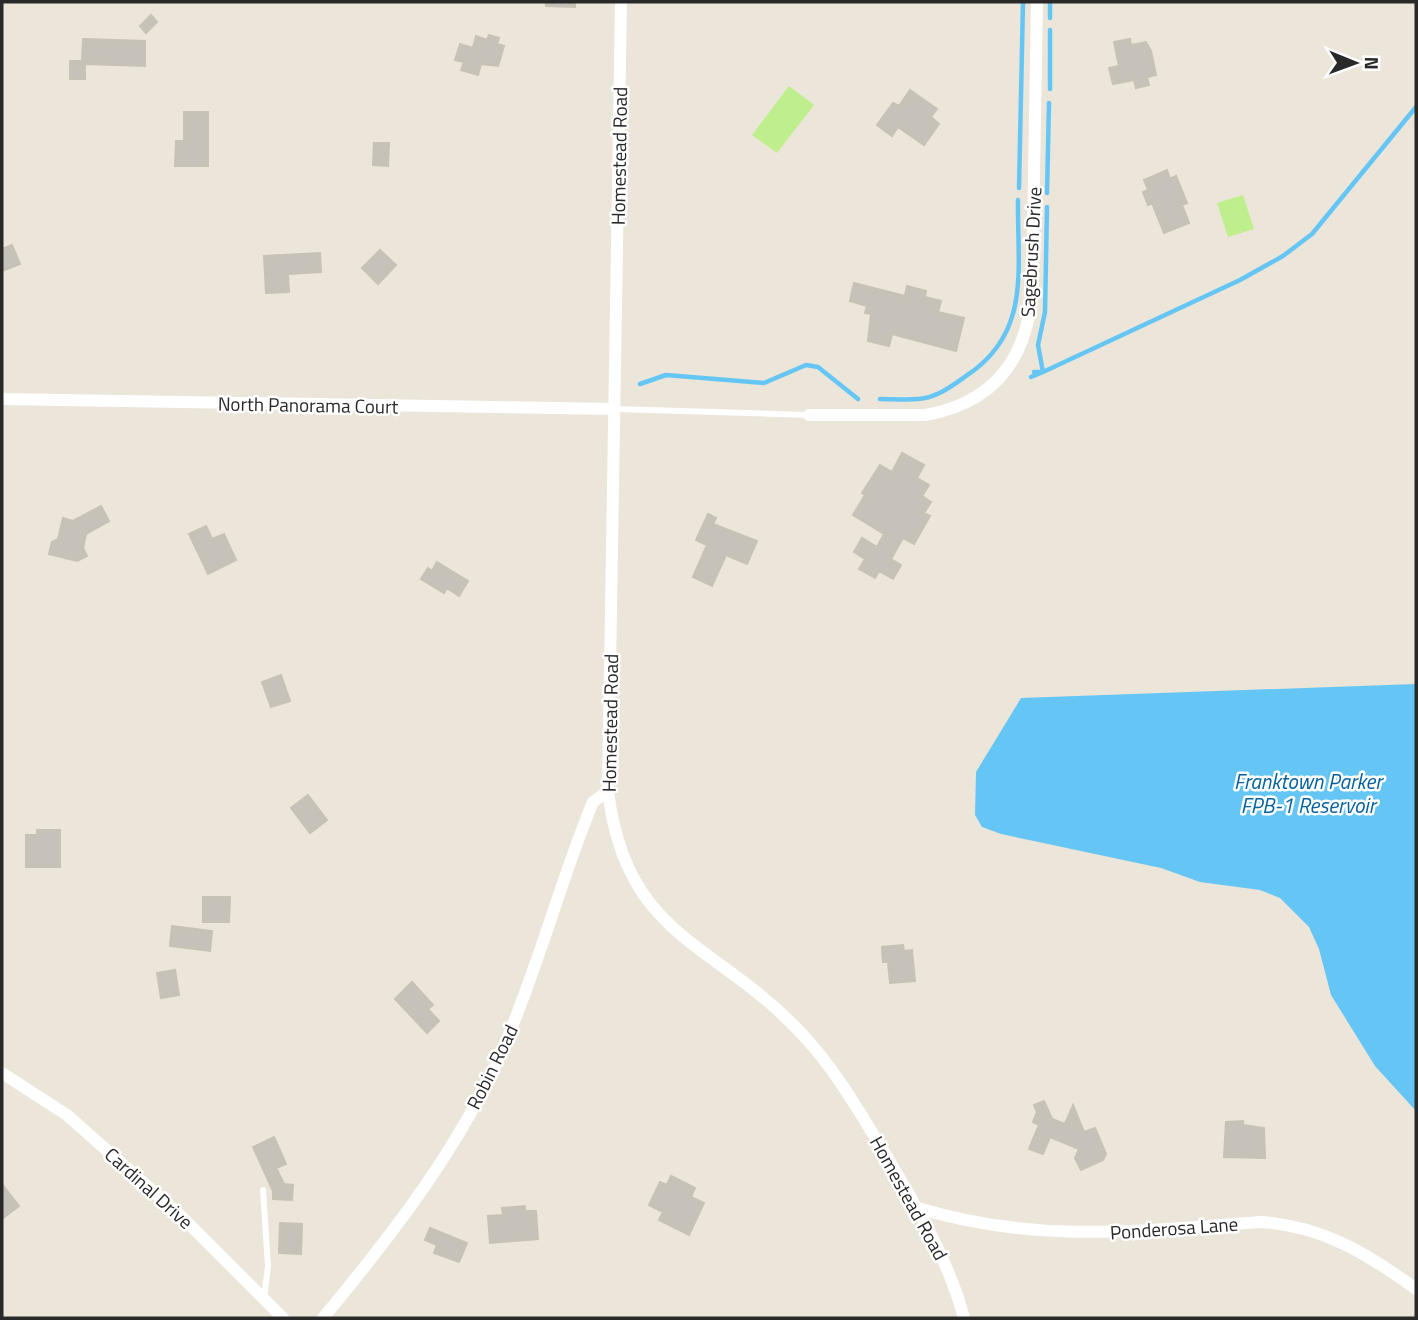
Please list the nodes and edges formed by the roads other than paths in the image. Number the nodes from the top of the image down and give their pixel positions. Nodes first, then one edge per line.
1 (621, 2) edge
2 (1037, 2) edge
3 (2, 399) edge
4 (615, 409) junction
5 (809, 415) joint
6 (608, 791) junction
7 (2, 1073) edge
8 (263, 1190) dead end
9 (918, 1208) junction
10 (1416, 1289) edge
11 (264, 1300) junction
12 (283, 1318) edge
13 (323, 1318) edge
14 (964, 1318) edge

1 - 4 street, Homestead Road
2 - 5 street, Sagebrush Drive
3 - 4 street, North Panorama Court
4 - 5 lane
4 - 6 street, Homestead Road
6 - 9 street, Homestead Road
6 - 13 street, Robin Road
7 - 11 street, Cardinal Drive
8 - 11 lane
9 - 10 street, Ponderosa Lane
9 - 14 street, Homestead Road
11 - 12 street, Cardinal Drive

